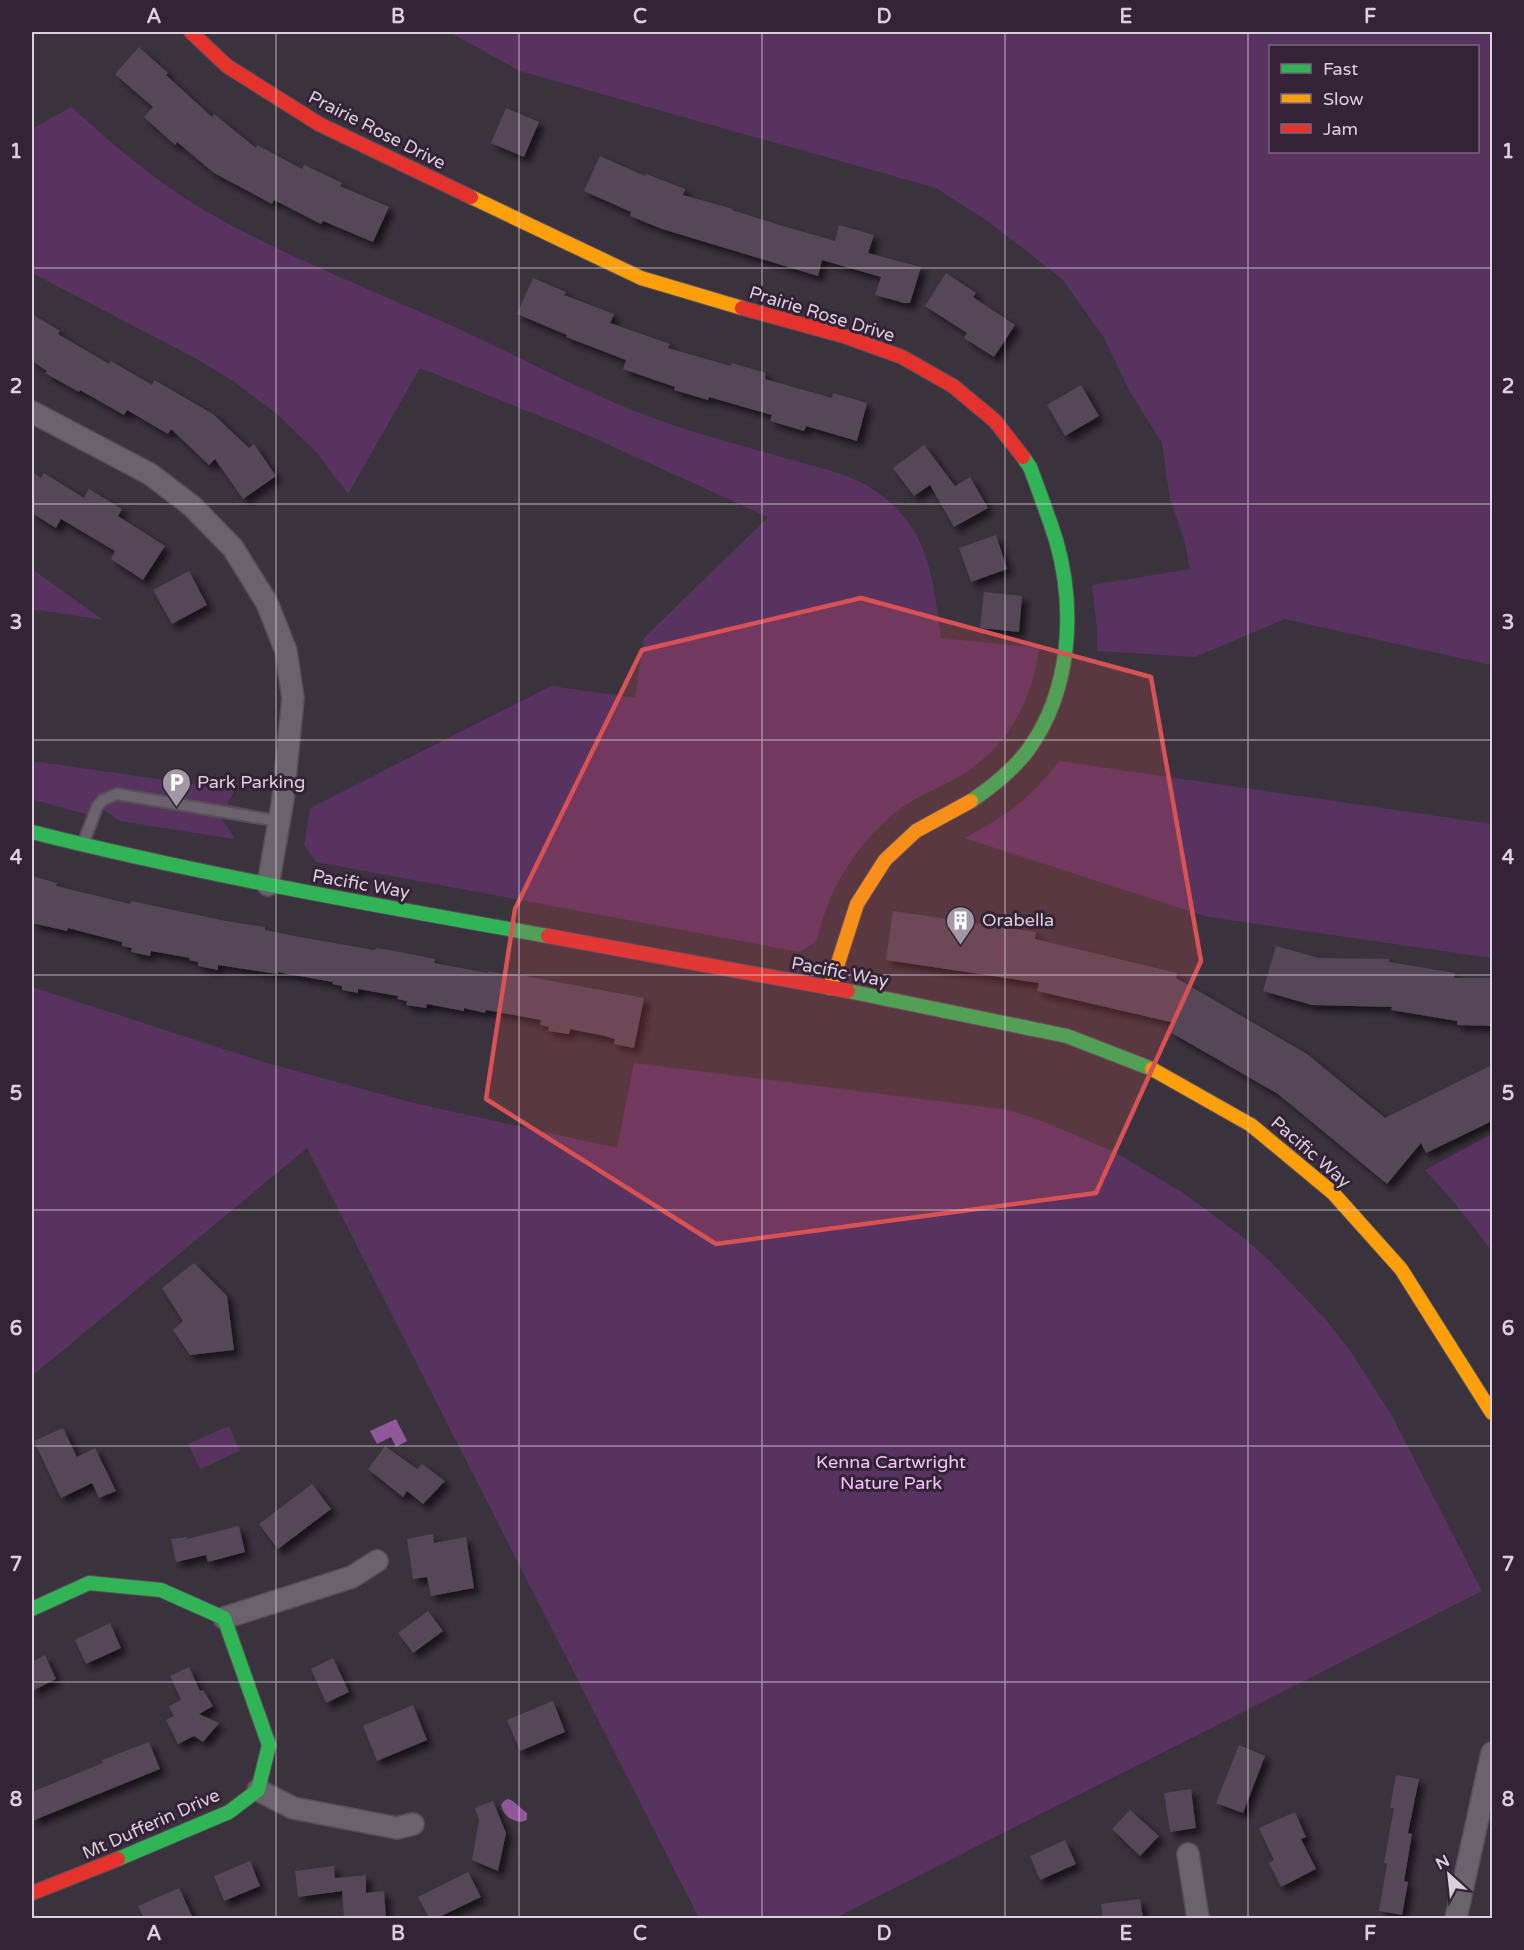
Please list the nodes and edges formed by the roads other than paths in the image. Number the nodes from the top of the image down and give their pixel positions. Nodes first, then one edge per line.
1 (191, 32) edge
2 (32, 411) edge
3 (278, 821) junction
4 (32, 832) edge
5 (83, 845) junction
6 (268, 885) junction
7 (830, 988) junction
8 (1492, 1413) edge
9 (377, 1561) dead end
10 (32, 1609) edge
11 (224, 1618) junction
12 (1492, 1753) edge
13 (258, 1790) junction
14 (413, 1824) dead end
15 (1188, 1854) dead end
16 (32, 1893) edge
17 (1198, 1918) edge
18 (1456, 1918) edge

1 - 7 street, Prairie Rose Drive
2 - 3 street
3 - 5 lane
3 - 6 street
4 - 5 street, Pacific Way
5 - 6 street, Pacific Way
6 - 7 street, Pacific Way
7 - 8 street, Pacific Way
9 - 11 street
10 - 11 street
11 - 13 street
12 - 18 street
13 - 14 street
13 - 16 street, Mt Dufferin Drive
15 - 17 street

